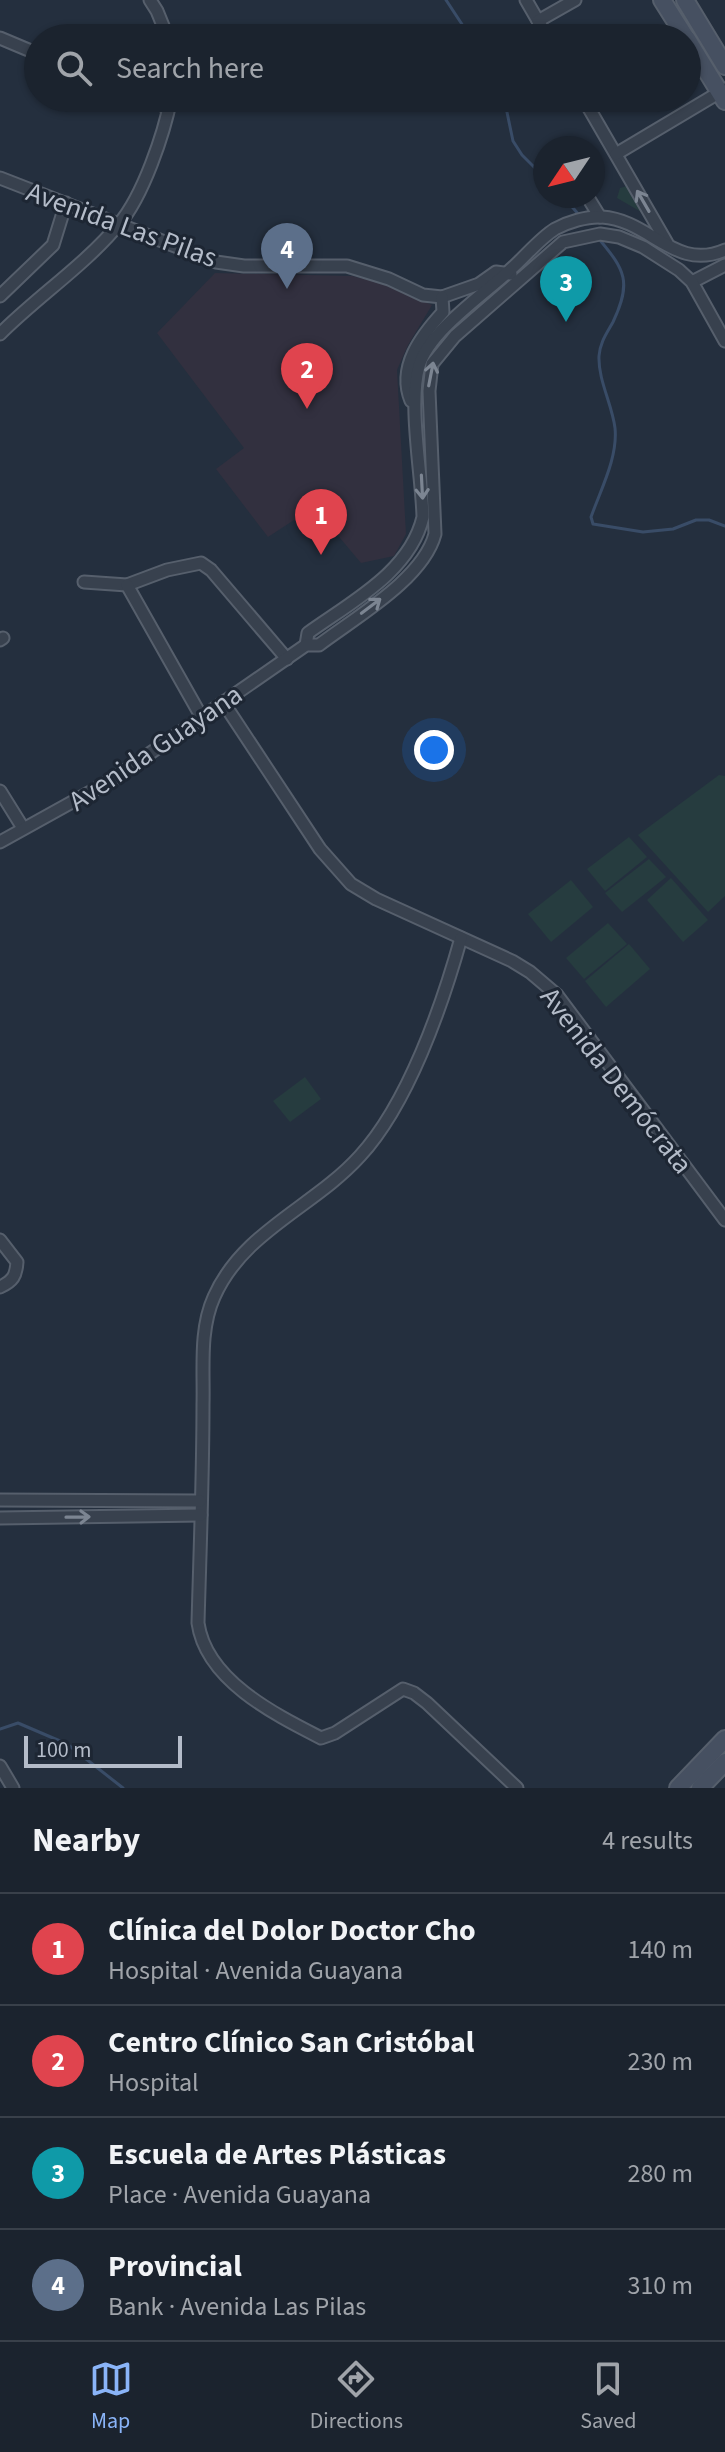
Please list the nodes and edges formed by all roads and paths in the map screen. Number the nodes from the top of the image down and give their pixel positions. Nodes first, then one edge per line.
1 (150, 0) edge
2 (526, 0) edge
3 (575, 0) edge
4 (662, 0) edge
5 (685, 0) edge
6 (538, 21) junction
7 (162, 24) edge
8 (540, 24) edge
9 (677, 24) edge
10 (700, 24) edge
11 (701, 26) edge
12 (0, 38) edge
13 (24, 48) edge
14 (701, 60) edge
15 (725, 66) edge
16 (723, 93) edge
17 (701, 106) edge
18 (167, 112) edge
19 (591, 112) edge
20 (690, 112) edge
21 (616, 154) junction
22 (0, 178) edge
23 (66, 203) junction
24 (591, 208) edge
25 (595, 218) junction
26 (120, 224) junction
27 (669, 247) junction
28 (725, 250) edge
29 (725, 265) edge
30 (513, 276) junction
31 (692, 282) junction
32 (0, 296) edge
33 (442, 297) junction
34 (0, 334) edge
35 (725, 341) edge
36 (416, 409) junction
37 (84, 582) dead end
38 (127, 585) junction
39 (306, 645) junction
40 (287, 659) junction
41 (223, 702) junction
42 (201, 716) junction
43 (0, 791) edge
44 (23, 828) junction
45 (0, 842) edge
46 (461, 938) junction
47 (725, 1220) edge
48 (0, 1240) edge
49 (0, 1287) edge
50 (0, 1500) edge
51 (200, 1501) junction
52 (201, 1515) junction
53 (0, 1518) edge
54 (725, 1739) edge
55 (725, 1762) edge
56 (0, 1766) edge
57 (13, 1788) edge
58 (517, 1788) edge
59 (678, 1788) edge
60 (700, 1788) edge

1 - 7 street
2 - 6 street
3 - 6 street
4 - 9 main road
5 - 10 main road
6 - 8 street
11 - 15 main road
12 - 13 street
14 - 16 main road
16 - 17 street
18 - 26 street
19 - 21 street
20 - 21 street
27 -> 21 street
22 - 23 street, Avenida Las Pilas
23 - 26 street, Avenida Las Pilas
23 - 32 street
24 - 25 street
25 - 27 street
25 - 30 street, Avenida Guayana
26 - 33 street, Avenida Las Pilas
26 - 34 street
27 - 28 street
29 - 31 street
30 - 31 street, Avenida Guayana
30 - 33 street
30 - 36 street, Avenida Guayana
39 -> 30 street, Avenida Guayana
31 - 35 street
33 - 36 street
36 -> 39 street, Avenida Guayana
37 - 38 street
38 - 40 street
38 - 42 street
39 - 40 street, Avenida Guayana
40 - 41 street, Avenida Guayana
41 - 42 street, Avenida Guayana
41 - 46 street, Avenida Demócrata
42 - 44 street, Avenida Guayana
43 - 44 street
44 - 45 street, Avenida Guayana
46 - 47 street, Avenida Demócrata
46 - 51 street
48 - 49 street
50 - 51 street
51 - 52 street
53 -> 52 street
52 - 58 street
54 - 59 main road
55 - 60 main road
56 - 57 street

